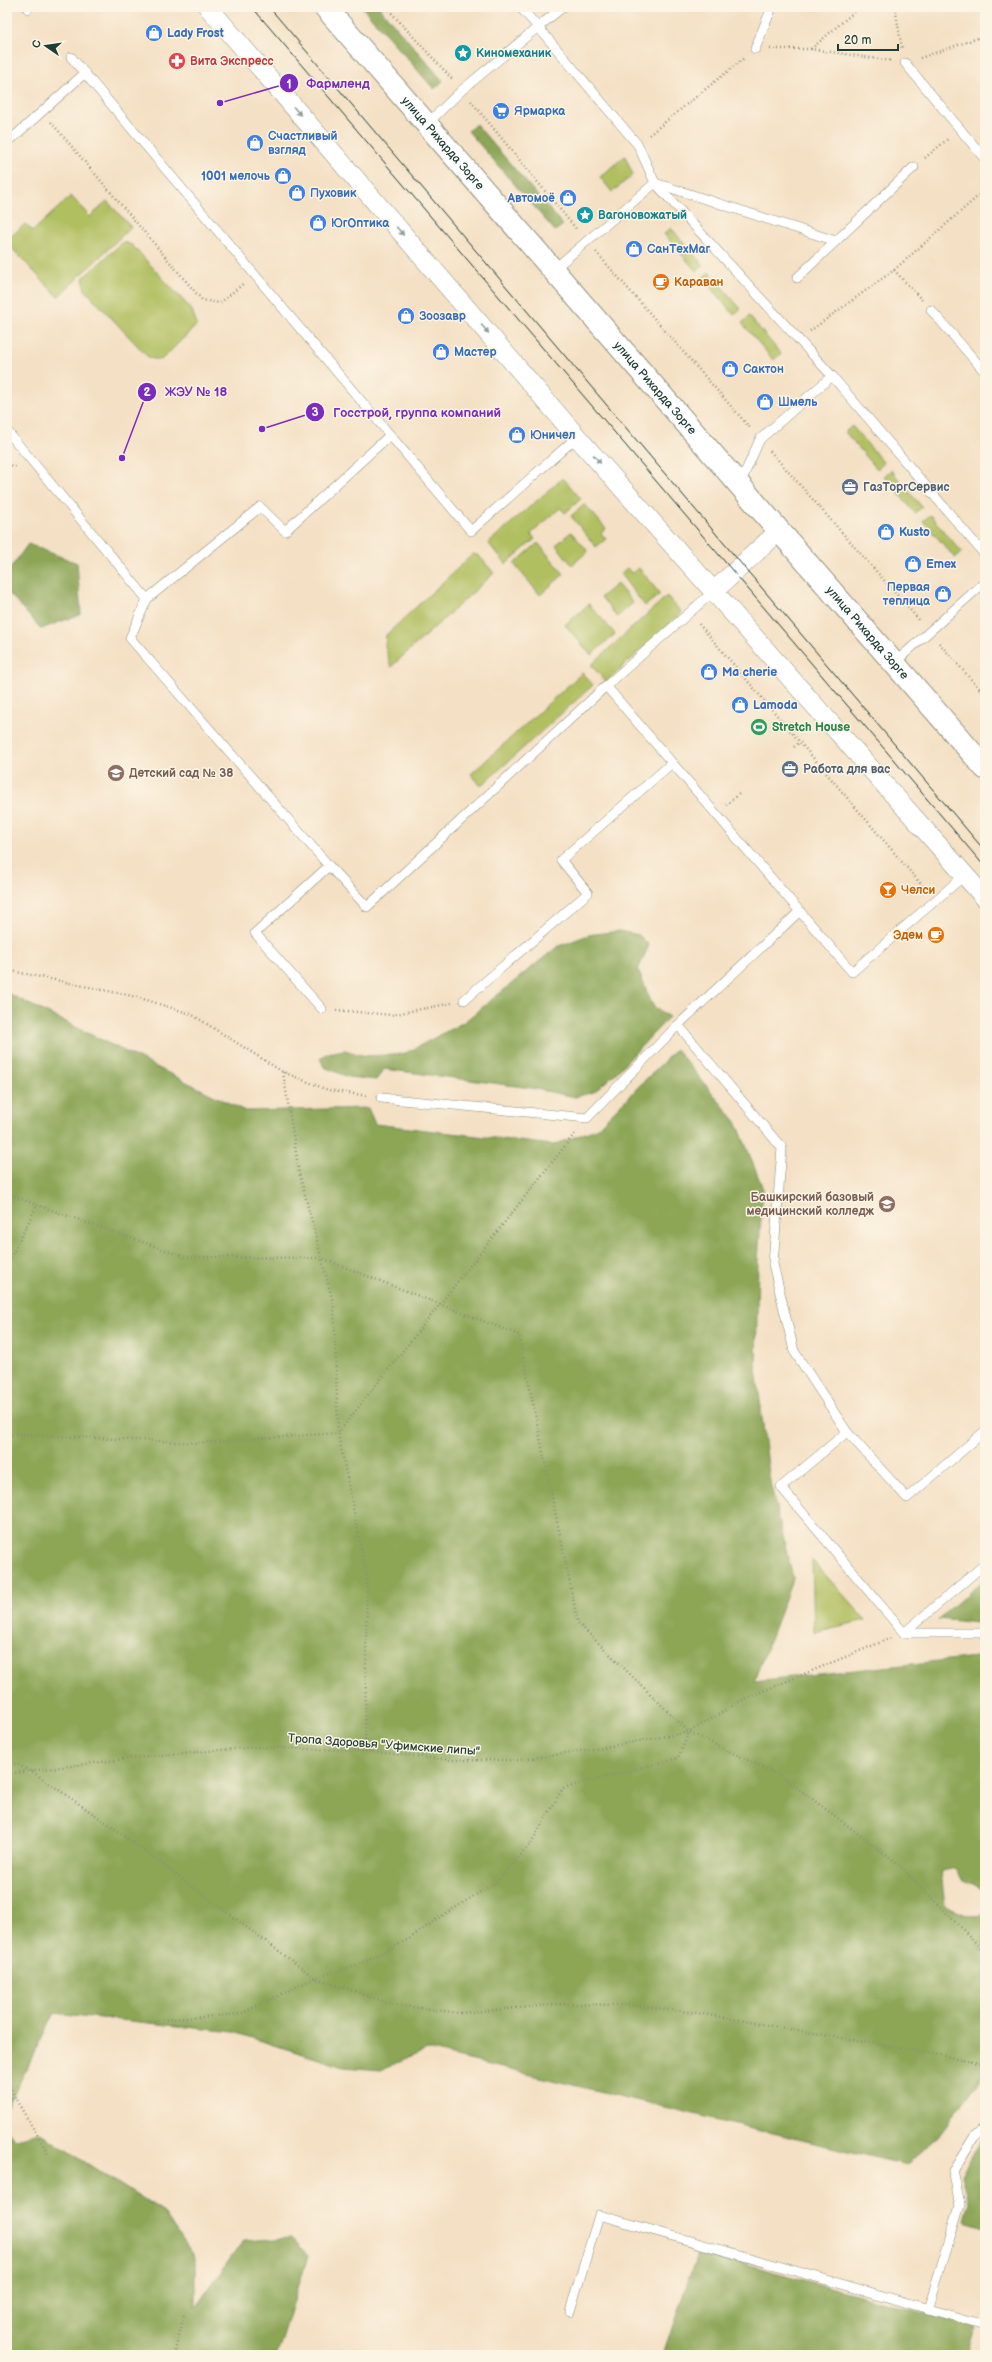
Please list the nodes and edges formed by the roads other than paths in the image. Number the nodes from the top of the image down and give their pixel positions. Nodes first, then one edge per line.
1 (208, 7) edge
2 (325, 7) edge
3 (520, 7) edge
4 (563, 7) edge
5 (772, 7) edge
6 (538, 27) junction
7 (755, 49) road end
8 (71, 57) dead end
9 (905, 63) road end
10 (85, 73) junction
11 (427, 124) junction
12 (7, 143) edge
13 (985, 159) edge
14 (914, 167) road end
15 (655, 182) junction
16 (836, 241) junction
17 (553, 270) junction
18 (797, 278) dead end
19 (931, 310) road end
20 (985, 372) edge
21 (832, 376) junction
22 (7, 431) edge
23 (390, 435) junction
24 (577, 437) junction
25 (740, 484) junction
26 (779, 530) junction
27 (985, 555) edge
28 (985, 582) edge
29 (714, 591) junction
30 (148, 599) junction
31 (893, 664) junction
32 (606, 686) junction
33 (672, 763) junction
34 (985, 768) edge
35 (329, 866) junction
36 (965, 875) junction
37 (985, 898) edge
38 (800, 911) junction
39 (464, 1000) road end
40 (322, 1009) road end
41 (678, 1024) junction
42 (381, 1098) road end
43 (985, 1431) edge
44 (847, 1432) junction
45 (985, 1564) edge
46 (904, 1633) junction
47 (985, 1633) edge
48 (985, 2126) edge
49 (928, 2309) junction
50 (570, 2311) dead end
51 (985, 2325) edge

1 -> 24 street
2 - 11 main road, улица Рихарда Зорге
3 - 6 lane
4 - 6 lane
5 - 7 lane
6 - 11 lane
6 - 15 lane
8 - 10 lane
9 - 13 lane
10 - 12 lane
10 - 23 lane
11 - 17 main road, улица Рихарда Зорге
14 - 16 lane
15 - 16 lane
15 - 17 lane
15 - 21 lane
16 - 18 lane
17 - 25 main road, улица Рихарда Зорге
19 - 20 lane
21 - 25 lane
21 - 27 lane
22 - 30 lane
23 - 24 lane
23 - 30 lane
24 -> 29 street
25 - 26 main road, улица Рихарда Зорге
26 - 29 street
26 - 31 main road, улица Рихарда Зорге
28 - 31 lane
29 - 32 lane
29 - 36 street
30 - 35 lane
31 - 34 main road, улица Рихарда Зорге
32 - 33 lane
32 - 35 lane
33 - 38 lane
33 - 39 lane
35 - 40 lane
36 - 37 street
36 - 38 lane
38 - 41 lane
41 - 42 lane
41 - 44 lane
43 - 44 lane
44 - 46 lane
45 - 46 lane
46 - 47 lane
48 - 49 lane
49 - 50 lane
49 - 51 lane

